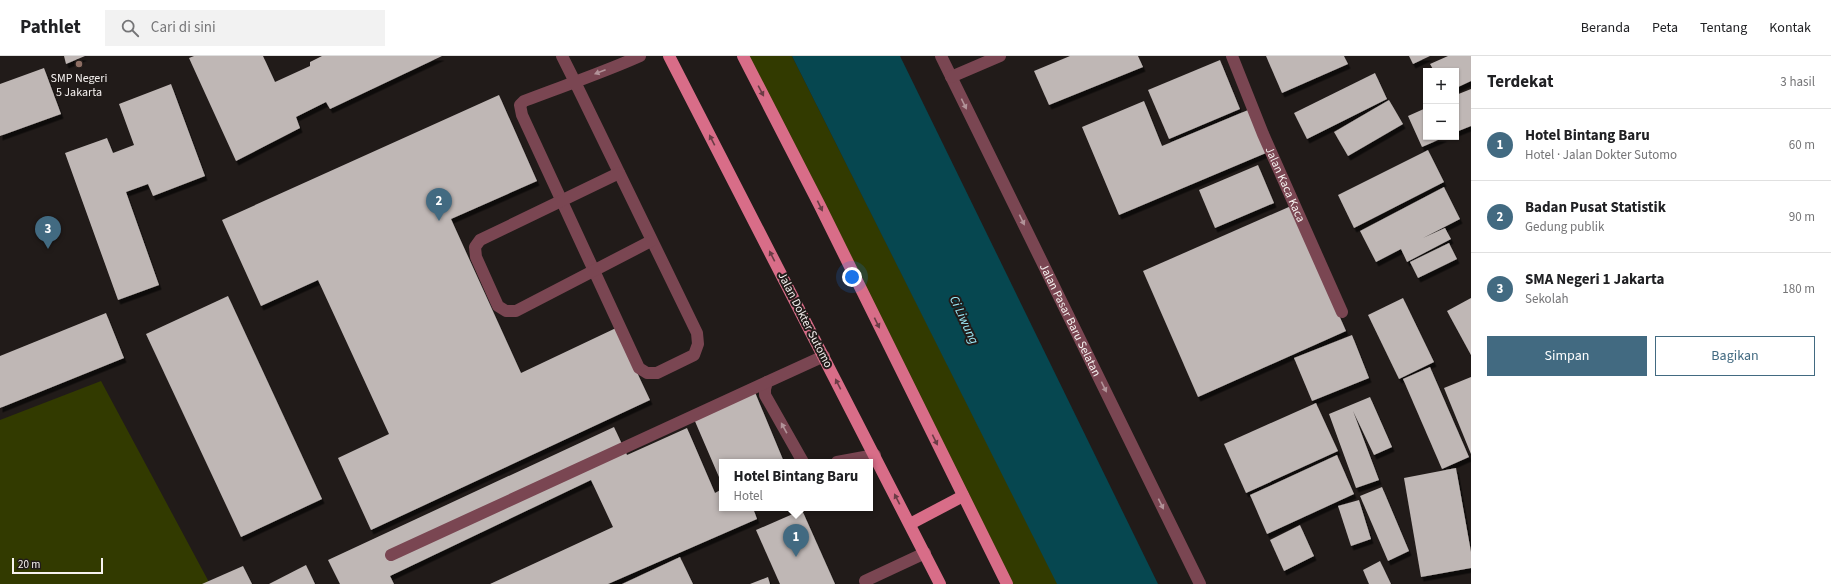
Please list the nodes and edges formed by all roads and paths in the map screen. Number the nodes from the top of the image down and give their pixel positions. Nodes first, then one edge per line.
1 (562, 56) edge
2 (640, 56) edge
3 (669, 56) edge
4 (743, 56) edge
5 (941, 56) edge
6 (1000, 56) edge
7 (1232, 56) edge
8 (951, 77) junction
9 (575, 82) junction
10 (619, 173) junction
11 (561, 202) junction
12 (651, 241) junction
13 (594, 271) junction
14 (1342, 312) dead end
15 (824, 356) junction
16 (767, 382) junction
17 (875, 455) junction
18 (801, 459) edge
19 (853, 459) edge
20 (963, 496) junction
21 (910, 524) junction
22 (925, 553) junction
23 (392, 555) dead end
24 (865, 581) dead end
25 (940, 584) edge
26 (1006, 584) edge
27 (1200, 584) edge

1 - 9 street
2 -> 9 street
15 -> 3 main road, Jalan Dokter Sutomo
4 -> 20 main road
5 - 8 street, Jalan Pasar Baru Selatan
6 - 8 street
7 - 14 street, Jalan Kaca Kaca
8 -> 27 street, Jalan Pasar Baru Selatan
9 - 10 street
9 - 11 street
10 - 11 street
10 - 12 street
11 - 13 street
11 - 13 street
12 - 13 street
12 - 13 street
15 - 16 street
17 -> 15 main road, Jalan Dokter Sutomo
18 -> 16 street
16 - 23 street
17 - 19 street
21 -> 17 main road, Jalan Dokter Sutomo
20 - 21 main road
20 - 26 main road
21 - 22 main road, Jalan Dokter Sutomo
22 - 24 street
22 - 25 main road, Jalan Dokter Sutomo

